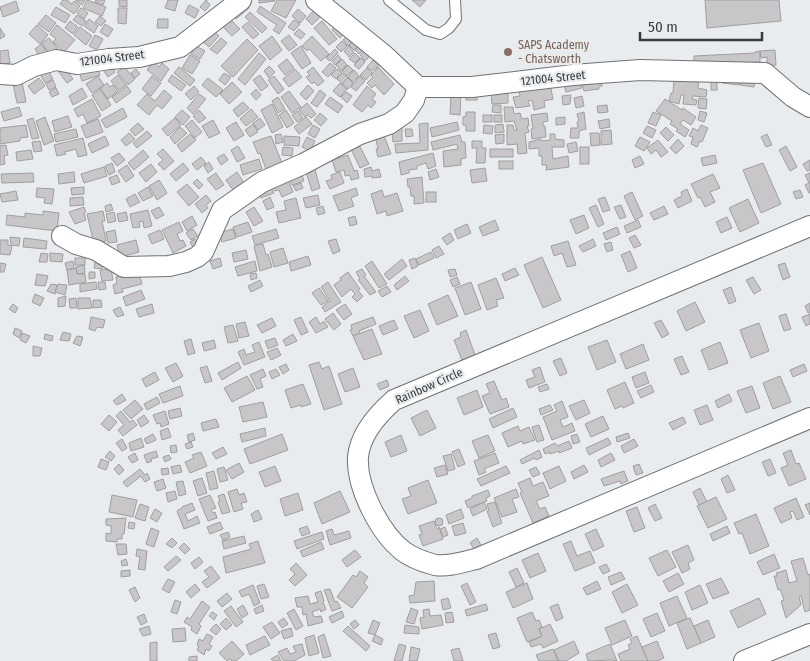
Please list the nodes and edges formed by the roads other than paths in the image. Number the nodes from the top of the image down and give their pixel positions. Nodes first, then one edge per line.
1 (241, 0) edge
2 (316, 0) edge
3 (389, 0) edge
4 (455, 0) edge
5 (0, 74) edge
6 (418, 87) junction
7 (810, 107) edge
8 (810, 226) edge
9 (62, 236) dead end
10 (810, 418) edge
11 (810, 634) edge
12 (744, 661) edge

1 - 5 street, 121004 Street
2 - 6 street
3 - 4 lane
6 - 7 street, 121004 Street
6 - 9 street
8 - 10 street, Rainbow Circle
11 - 12 street

